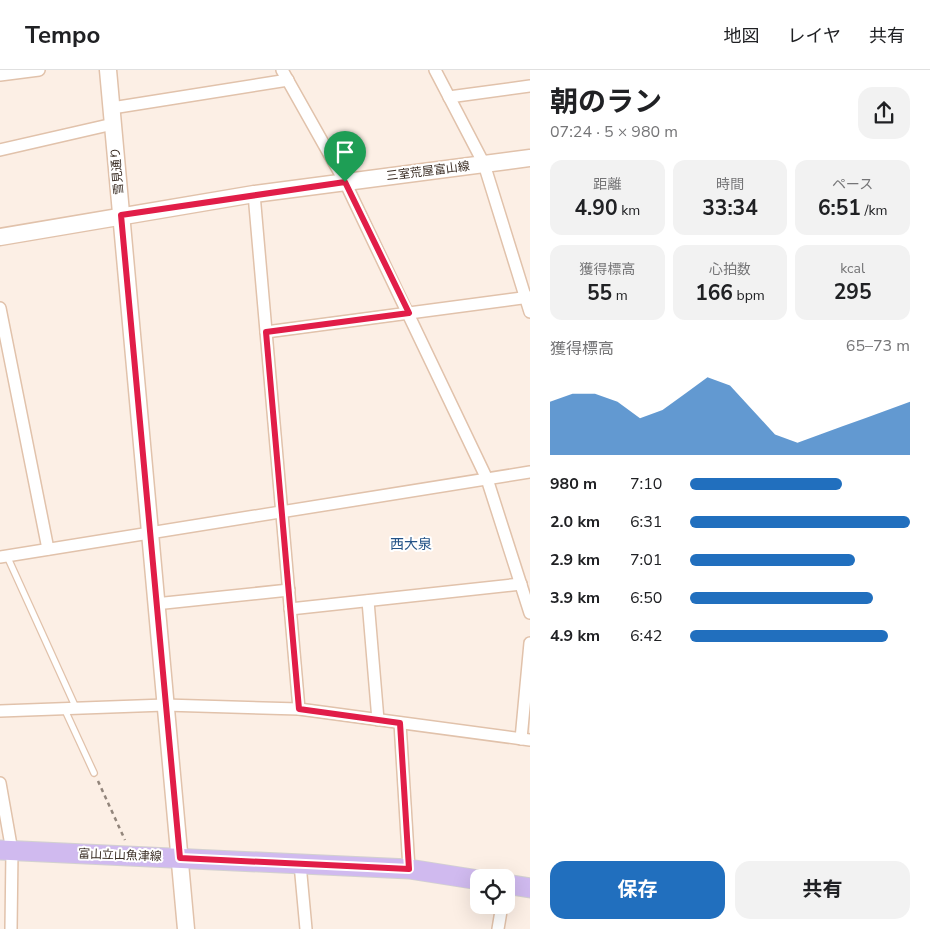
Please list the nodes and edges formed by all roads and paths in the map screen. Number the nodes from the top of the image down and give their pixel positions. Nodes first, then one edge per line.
1 (39, 70) edge
2 (108, 70) edge
3 (435, 70) edge
4 (0, 74) edge
5 (285, 75) edge
6 (530, 86) edge
7 (449, 97) junction
8 (112, 116) junction
9 (0, 150) edge
10 (530, 158) edge
11 (484, 164) junction
12 (345, 182) junction
13 (254, 194) junction
14 (121, 215) junction
15 (0, 237) edge
16 (528, 297) edge
17 (0, 308) edge
18 (530, 312) edge
19 (409, 313) junction
20 (266, 332) junction
21 (530, 472) edge
22 (487, 479) junction
23 (282, 511) junction
24 (149, 532) junction
25 (48, 549) junction
26 (4, 557) edge
27 (521, 584) junction
28 (288, 590) junction
29 (368, 600) junction
30 (155, 604) junction
31 (290, 609) junction
32 (530, 613) edge
33 (530, 643) edge
34 (165, 704) junction
35 (70, 708) junction
36 (299, 709) junction
37 (0, 710) edge
38 (378, 720) junction
39 (400, 723) junction
40 (526, 740) edge
41 (94, 773) joint
42 (0, 783) edge
43 (125, 840) dead end
44 (6, 851) edge
45 (180, 858) junction
46 (300, 864) junction
47 (409, 869) junction
48 (470, 879) edge
49 (515, 886) edge
50 (530, 888) edge
51 (500, 914) edge
52 (11, 929) edge
53 (186, 929) edge
54 (306, 929) edge
55 (498, 929) edge

1 - 4 street
2 - 8 street, 雪見通り
3 - 7 street
5 - 8 street
5 - 12 street
6 - 7 street
7 - 11 street
8 - 9 street
8 - 14 street, 雪見通り
10 - 11 street, 三室荒屋富山線
11 - 12 street, 三室荒屋富山線
11 - 16 street
12 - 13 street, 三室荒屋富山線
12 - 19 street
13 - 14 street, 三室荒屋富山線
13 - 20 street
14 - 15 street, 三室荒屋富山線
14 - 24 street, 雪見通り
16 - 18 street
16 - 19 street
17 - 25 street
19 - 20 street
19 - 22 street
20 - 23 street
21 - 22 street
22 - 23 street
22 - 27 street
23 - 24 street
23 - 28 street
24 - 25 street
24 - 30 street, 雪見通り
25 - 26 street
26 - 35 lane
27 - 29 street
27 - 32 street
28 - 30 street
28 - 31 street
29 - 31 street
29 - 38 street
30 - 34 street, 雪見通り
31 - 36 street
33 - 40 street
34 - 35 street
34 - 36 street
34 - 45 street, 雪見通り
35 - 37 street
35 - 41 lane
36 - 38 street
38 - 39 street
39 - 40 street
39 - 47 street
41 - 43 path
42 - 44 street
44 - 45 main road, 富山立山魚津線
44 - 52 street
45 - 46 main road, 富山立山魚津線
45 - 53 street, 雪見通り
46 - 47 main road, 富山立山魚津線
46 - 54 street
47 - 48 main road, 富山立山魚津線
49 - 50 main road
51 - 55 street

